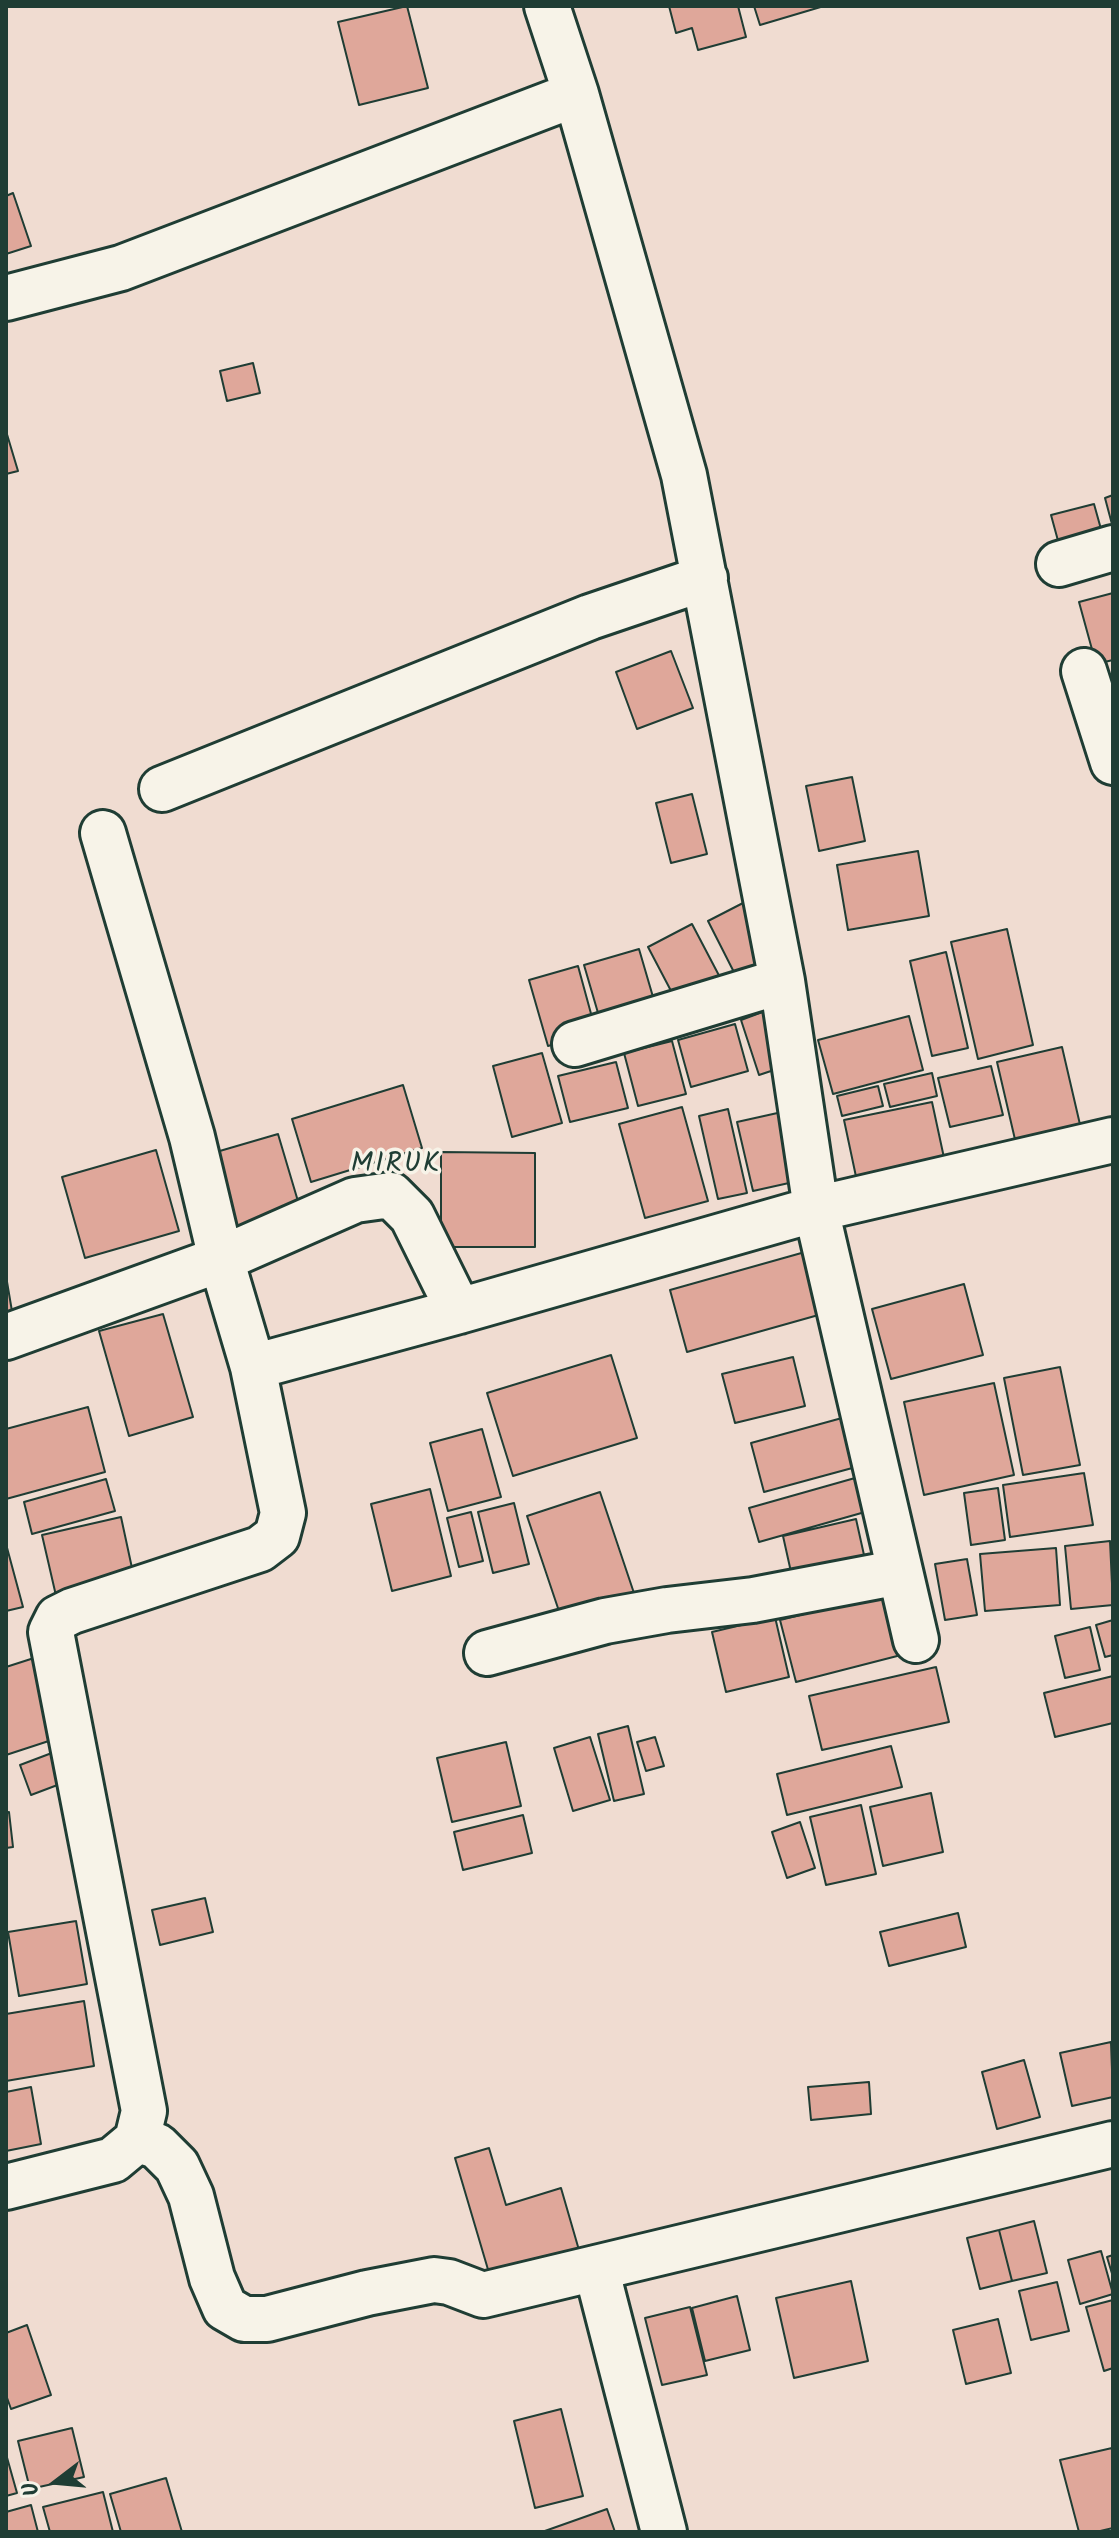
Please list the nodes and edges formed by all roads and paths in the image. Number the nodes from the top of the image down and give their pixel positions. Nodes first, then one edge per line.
1 (547, 6) edge
2 (576, 94) junction
3 (6, 298) edge
4 (1113, 548) edge
5 (1059, 564) dead end
6 (705, 578) junction
7 (1084, 671) dead end
8 (1113, 762) edge
9 (162, 789) dead end
10 (103, 833) dead end
11 (782, 981) junction
12 (575, 1044) dead end
13 (1113, 1140) edge
14 (816, 1209) junction
15 (221, 1259) junction
16 (459, 1311) junction
17 (6, 1337) edge
18 (253, 1367) junction
19 (900, 1572) junction
20 (916, 1640) dead end
21 (487, 1653) dead end
22 (137, 2140) junction
23 (1113, 2144) edge
24 (6, 2187) edge
25 (596, 2268) junction
26 (664, 2532) edge

1 - 2 street
2 - 3 street
2 - 6 street
4 - 5 street
6 - 9 street
6 - 11 street
7 - 8 street
10 - 15 street
11 - 12 street
11 - 14 street
13 - 14 street
14 - 16 street
14 - 19 street
15 - 16 street
15 - 17 street
15 - 18 street
16 - 18 street
18 - 22 street
19 - 20 street
19 - 21 street
22 - 24 street
22 - 25 street
23 - 25 street
25 - 26 street

